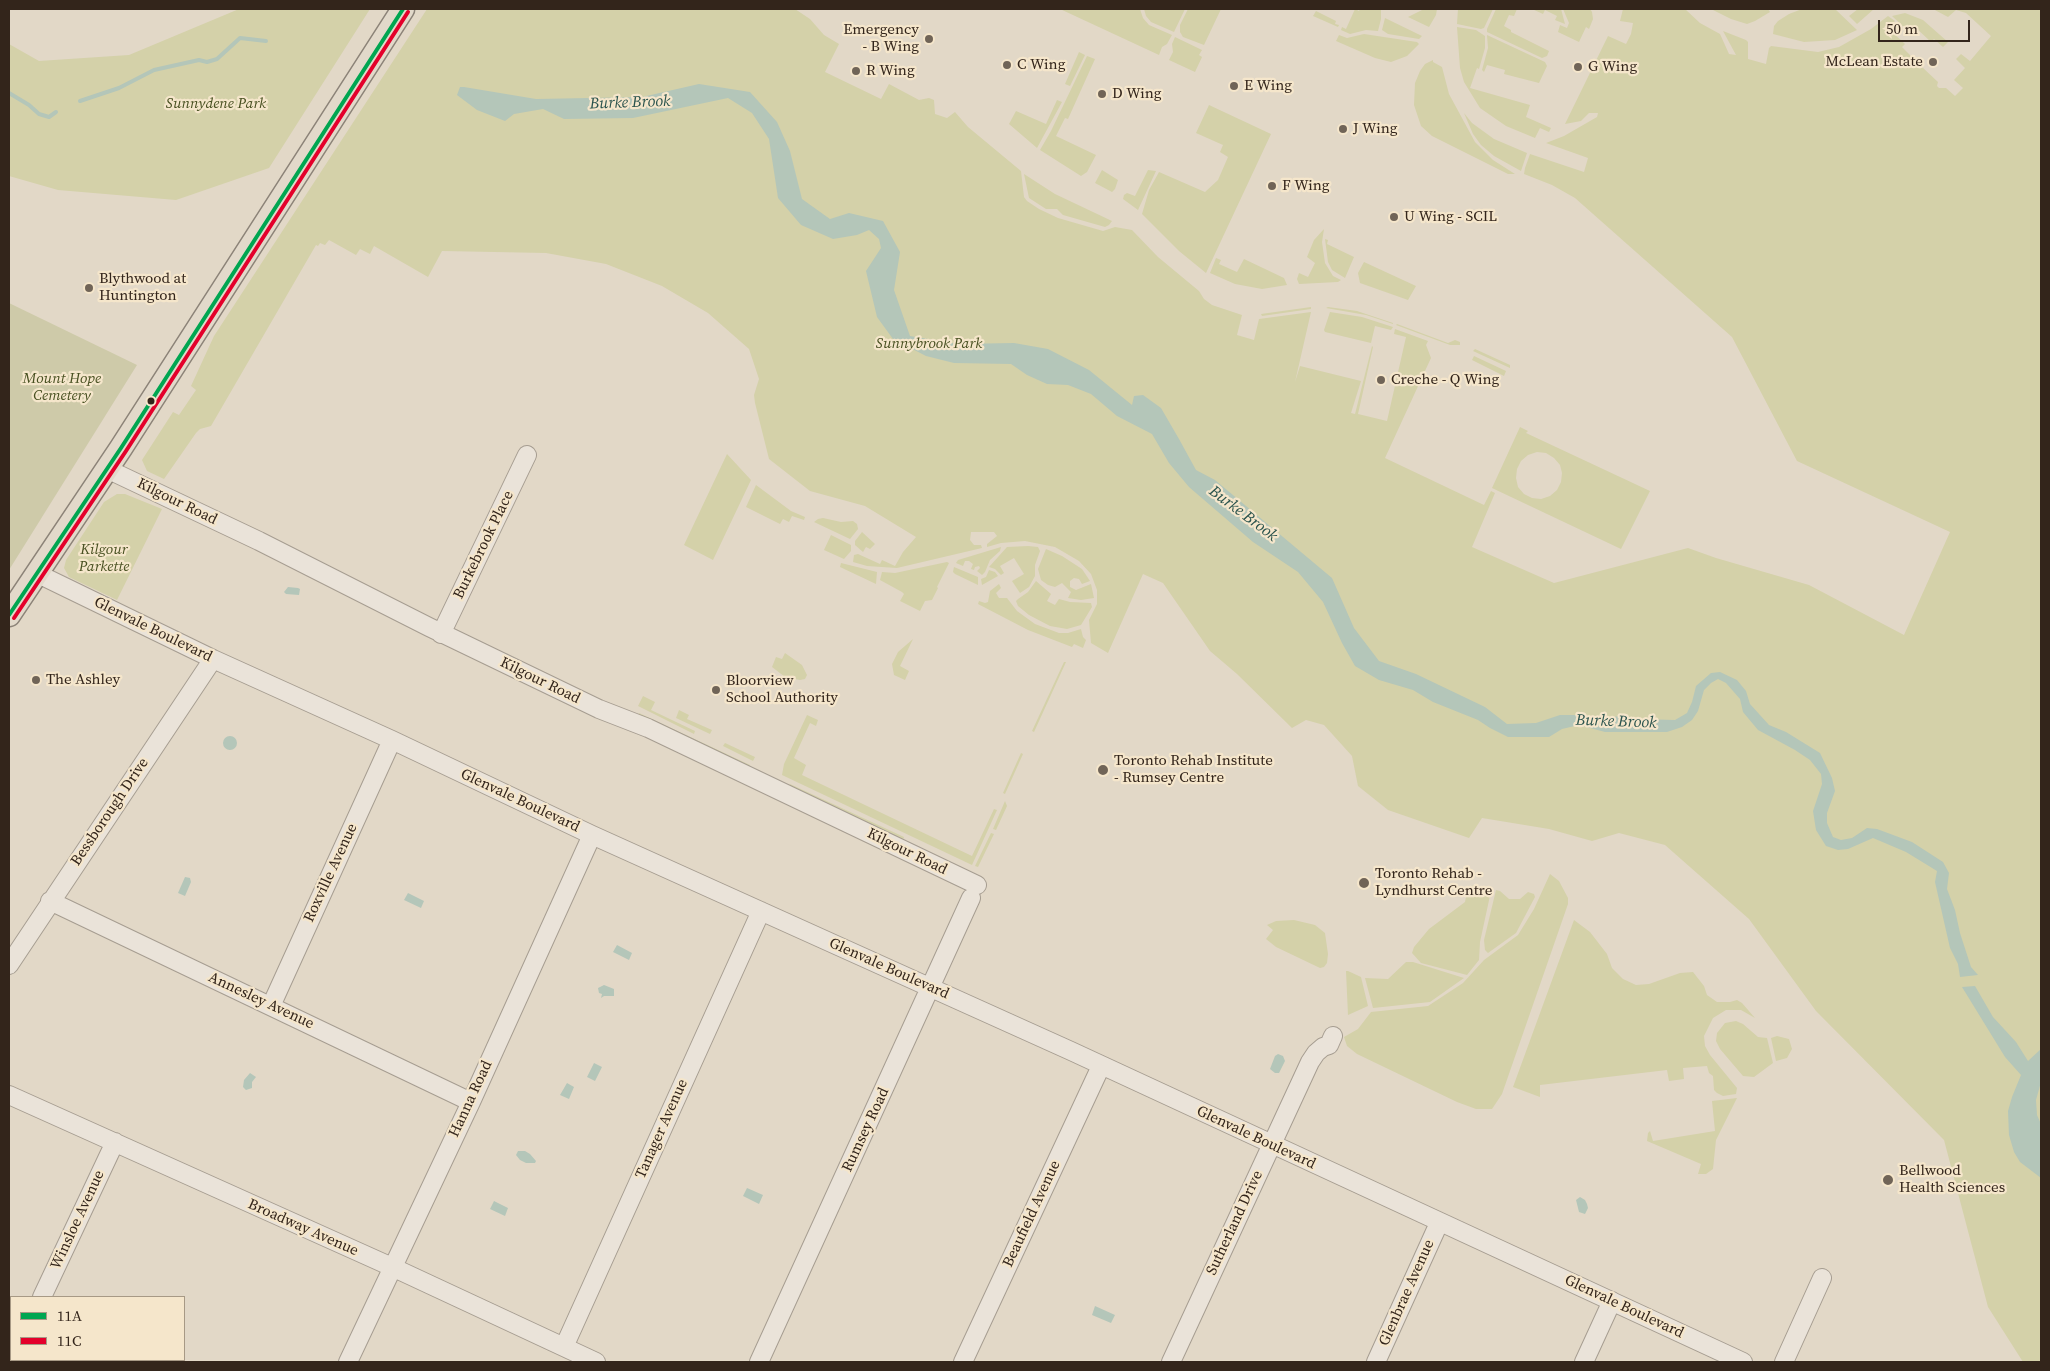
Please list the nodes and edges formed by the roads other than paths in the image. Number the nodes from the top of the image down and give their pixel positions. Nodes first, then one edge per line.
1 (403, 9) edge
2 (527, 455) dead end
3 (107, 469) junction
4 (36, 573) junction
5 (9, 615) edge
6 (442, 634) junction
7 (213, 659) junction
8 (392, 740) junction
9 (592, 835) junction
10 (974, 892) joint
11 (50, 901) junction
12 (760, 911) junction
13 (9, 965) edge
14 (931, 988) junction
15 (271, 1006) junction
16 (1333, 1036) dead end
17 (1101, 1066) junction
18 (9, 1095) edge
19 (471, 1102) junction
20 (115, 1142) junction
21 (1271, 1145) junction
22 (1439, 1223) junction
23 (392, 1267) junction
24 (1822, 1278) dead end
25 (42, 1296) edge
26 (1612, 1301) junction
27 (564, 1347) junction
28 (82, 1362) edge
29 (108, 1362) edge
30 (348, 1362) edge
31 (596, 1362) edge
32 (759, 1362) edge
33 (963, 1362) edge
34 (1171, 1362) edge
35 (1376, 1362) edge
36 (1584, 1362) edge
37 (1743, 1362) edge
38 (1784, 1362) edge

1 - 3 main road
2 - 6 street, Burkebrook Place
3 - 4 main road
3 - 6 street, Kilgour Road
4 - 5 main road
4 - 7 street, Glenvale Boulevard
6 - 10 street, Kilgour Road
7 - 8 street, Glenvale Boulevard
7 - 11 street, Bessborough Drive
8 - 9 street, Glenvale Boulevard
8 - 15 street, Roxville Avenue
9 - 12 street, Glenvale Boulevard
9 - 19 street, Hanna Road
10 - 14 street, Rumsey Road
11 - 13 street, Bessborough Drive
11 - 15 street, Annesley Avenue
12 - 14 street, Glenvale Boulevard
12 - 27 street, Tanager Avenue
14 - 17 street, Glenvale Boulevard
14 - 32 street, Rumsey Road
15 - 19 street, Annesley Avenue
16 - 21 street, Sutherland Drive
17 - 21 street, Glenvale Boulevard
17 - 33 street, Beaufield Avenue
18 - 20 street, Broadway Avenue
19 - 23 street, Hanna Road
20 - 23 street, Broadway Avenue
20 - 25 street, Winsloe Avenue
21 - 22 street, Glenvale Boulevard
21 - 34 street, Sutherland Drive
22 - 26 street, Glenvale Boulevard
22 - 35 street, Glenbrae Avenue
23 - 27 street, Broadway Avenue
23 - 30 street, Hanna Road
24 - 38 street
26 - 36 street
26 - 37 street, Glenvale Boulevard
27 - 31 street, Broadway Avenue
28 - 29 street

